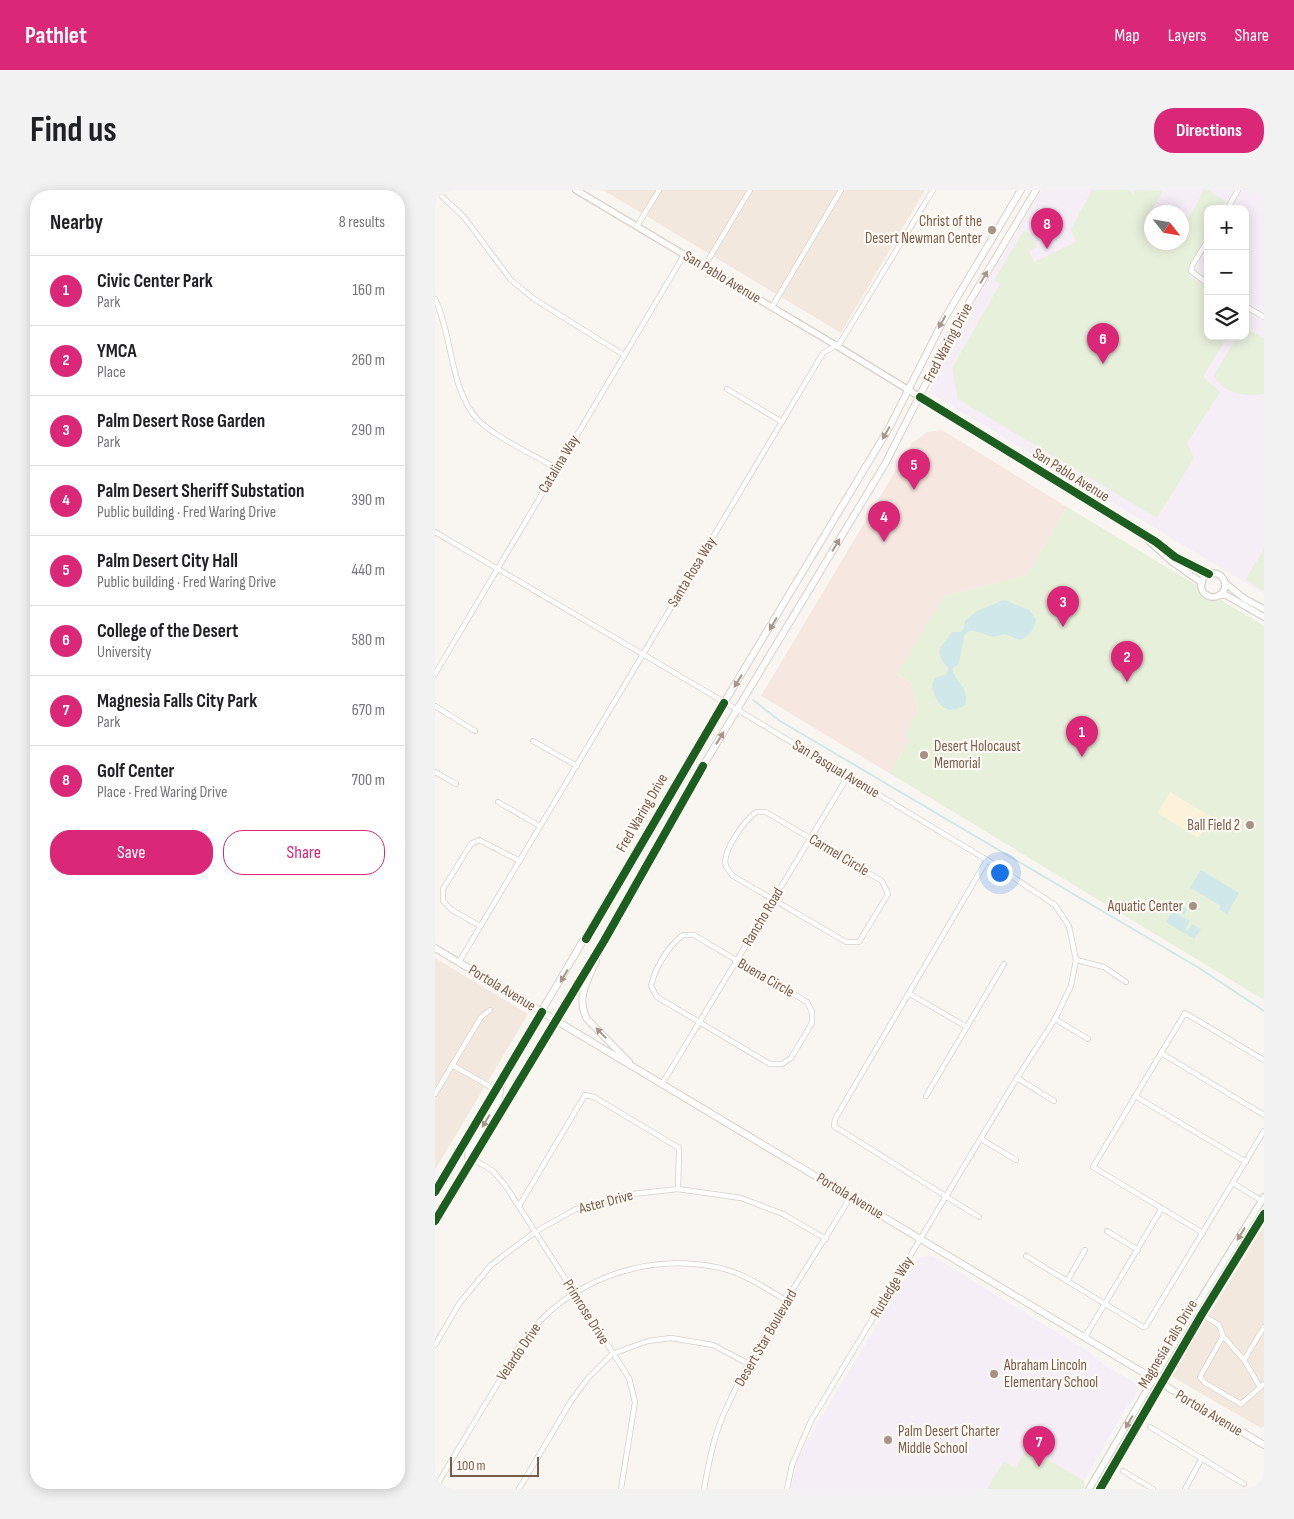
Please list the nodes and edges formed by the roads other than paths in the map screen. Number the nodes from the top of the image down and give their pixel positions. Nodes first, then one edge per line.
1 (435, 190) edge
2 (577, 190) edge
3 (659, 190) edge
4 (751, 190) edge
5 (841, 190) edge
6 (933, 190) edge
7 (1021, 190) edge
8 (1036, 190) edge
9 (1238, 190) edge
10 (1229, 205) edge
11 (637, 226) junction
12 (1204, 246) edge
13 (684, 255) junction
14 (704, 267) junction
15 (1204, 281) edge
16 (435, 298) edge
17 (772, 307) junction
18 (1249, 309) edge
19 (1264, 318) edge
20 (837, 346) junction
21 (624, 355) junction
22 (727, 389) dead end
23 (908, 390) junction
24 (920, 397) junction
25 (782, 422) junction
26 (556, 468) junction
27 (435, 532) edge
28 (1148, 539) junction
29 (498, 568) junction
30 (1209, 574) junction
31 (1202, 583) junction
32 (1225, 583) junction
33 (1219, 594) junction
34 (1264, 608) edge
35 (1264, 617) edge
36 (642, 656) junction
37 (436, 672) edge
38 (724, 702) junction
39 (435, 706) edge
40 (738, 710) junction
41 (475, 731) dead end
42 (533, 741) dead end
43 (577, 766) junction
44 (435, 772) edge
45 (848, 776) junction
46 (456, 784) dead end
47 (498, 802) dead end
48 (540, 826) junction
49 (811, 838) junction
50 (987, 860) junction
51 (520, 862) junction
52 (773, 900) junction
53 (480, 926) junction
54 (604, 941) junction
55 (435, 948) edge
56 (737, 960) junction
57 (1075, 960) junction
58 (459, 962) junction
59 (1004, 964) dead end
60 (1126, 982) dead end
61 (910, 994) junction
62 (490, 1010) dead end
63 (542, 1012) junction
64 (1055, 1019) junction
65 (556, 1021) junction
66 (699, 1022) junction
67 (965, 1026) junction
68 (1088, 1039) dead end
69 (1161, 1053) junction
70 (1264, 1060) edge
71 (452, 1065) junction
72 (635, 1068) junction
73 (1017, 1078) junction
74 (501, 1081) junction
75 (662, 1084) junction
76 (496, 1090) junction
77 (1011, 1090) joint
78 (435, 1094) edge
79 (926, 1096) dead end
80 (1135, 1096) junction
81 (1054, 1101) dead end
82 (1264, 1115) edge
83 (1264, 1131) edge
84 (981, 1139) junction
85 (473, 1159) junction
86 (1016, 1160) dead end
87 (1246, 1162) junction
88 (1233, 1184) junction
89 (679, 1189) junction
90 (435, 1192) edge
91 (851, 1196) junction
92 (946, 1196) junction
93 (1263, 1199) edge
94 (519, 1206) junction
95 (1162, 1208) junction
96 (1264, 1214) edge
97 (979, 1217) dead end
98 (435, 1221) edge
99 (1107, 1231) dead end
100 (535, 1232) junction
101 (1203, 1232) junction
102 (826, 1238) junction
103 (921, 1239) junction
104 (1085, 1250) dead end
105 (1138, 1250) junction
106 (1025, 1256) dead end
107 (1067, 1281) junction
108 (574, 1293) junction
109 (787, 1301) junction
110 (1105, 1304) junction
111 (1194, 1310) junction
112 (1201, 1314) junction
113 (1264, 1326) edge
114 (1223, 1336) junction
115 (1085, 1337) junction
116 (435, 1345) edge
117 (613, 1354) junction
118 (1244, 1360) junction
119 (749, 1364) junction
120 (1153, 1379) junction
121 (1160, 1384) junction
122 (1262, 1386) edge
123 (1149, 1427) dead end
124 (1264, 1445) edge
125 (1202, 1458) junction
126 (1123, 1471) dead end
127 (1245, 1484) dead end
128 (435, 1488) edge
129 (519, 1489) edge
130 (621, 1489) edge
131 (704, 1489) edge
132 (787, 1489) edge
133 (1089, 1489) edge
134 (1100, 1489) edge
135 (1153, 1489) edge
136 (1185, 1489) edge

1 - 21 street
2 - 11 street, San Pablo Avenue
3 - 11 street
4 - 14 street
5 - 17 street
6 - 20 street, Santa Rosa Way
7 -> 23 main road, Fred Waring Drive
24 -> 8 main road, Fred Waring Drive
9 - 10 street
11 - 13 street, San Pablo Avenue
12 - 15 street
13 - 14 street, San Pablo Avenue
13 - 21 street, Catalina Way
14 - 17 street, San Pablo Avenue
16 - 26 street
17 - 20 street, San Pablo Avenue
18 - 19 street
20 - 23 street, San Pablo Avenue
20 - 25 street, Santa Rosa Way
21 - 26 street, Catalina Way
22 - 25 street
23 - 24 street, San Pablo Avenue
23 -> 38 main road, Fred Waring Drive
24 - 28 street, San Pablo Avenue
40 -> 24 main road, Fred Waring Drive
25 - 36 street, Santa Rosa Way
26 - 29 street, Catalina Way
27 - 29 street, San Pasqual Avenue
28 - 30 street, San Pablo Avenue
28 - 31 street, San Pablo Avenue
29 - 36 street, San Pasqual Avenue
29 - 37 street, Catalina Way
30 - 31 street
30 - 32 street
31 - 33 street
32 - 33 street
32 - 34 street
33 - 35 street
36 - 38 street, San Pasqual Avenue
36 - 43 street, Santa Rosa Way
38 - 40 street, San Pasqual Avenue
38 -> 63 main road, Fred Waring Drive
39 - 41 street
40 - 45 street, San Pasqual Avenue
54 -> 40 main road, Fred Waring Drive
42 - 43 street
43 - 48 street, Santa Rosa Way
44 - 46 street
45 - 49 street, Rancho Road
45 - 50 street, San Pasqual Avenue
47 - 48 street
48 - 51 street, Santa Rosa Way
49 - 52 street, Rancho Road
49 - 52 street, Carmel Circle
49 - 52 street, Carmel Circle
50 - 57 street, San Pasqual Avenue
50 - 61 street
51 - 53 street, Santa Rosa Way
51 - 53 street
52 - 56 street, Rancho Road
53 - 58 street, Santa Rosa Way
54 - 65 main road, Fred Waring Drive
72 -> 54 main road
55 - 58 main road, Portola Avenue
56 - 66 street, Rancho Road
56 - 66 street, Buena Circle
56 - 66 street, Buena Circle
57 - 60 street
57 - 64 street, San Pasqual Avenue
58 - 63 main road, Portola Avenue
59 - 67 street
61 - 67 street
61 - 92 street
62 - 71 street
63 - 65 main road, Portola Avenue
63 - 74 main road, Fred Waring Drive
64 - 68 street
64 - 73 street, San Pasqual Avenue
65 - 72 main road, Portola Avenue
65 - 85 main road, Fred Waring Drive
66 - 75 street, Rancho Road
67 - 79 street
69 - 70 street
69 - 80 street
69 - 82 street
71 - 76 street
71 - 78 street
72 - 75 main road, Portola Avenue
73 - 77 street, San Pasqual Avenue
73 - 81 street
74 - 76 main road, Fred Waring Drive
74 -> 85 main road
75 - 91 main road, Portola Avenue
76 - 90 main road, Fred Waring Drive
77 - 84 street, Rutledge Way
80 - 87 street
80 - 95 street
83 - 87 street
84 - 86 street
84 - 92 street, Rutledge Way
85 - 94 street, Primrose Drive
85 - 98 main road, Fred Waring Drive
87 - 88 street
88 - 93 street
88 - 101 street
89 - 94 street
89 - 100 street, Aster Drive
89 - 102 street, Aster Drive
91 - 102 street, Desert Star Boulevard
91 - 103 main road, Portola Avenue
92 - 97 street
92 - 103 street, Rutledge Way
93 -> 111 street, Magnesia Falls Drive
94 - 100 street, Primrose Drive
95 - 101 street
95 - 105 street
96 - 112 street, Magnesia Falls Drive
99 - 105 street
100 - 108 street, Primrose Drive
100 - 116 street, Aster Drive
101 - 110 street
102 - 109 street, Desert Star Boulevard
103 - 115 main road, Portola Avenue
103 - 132 street, Rutledge Way
104 - 107 street
105 - 110 street
106 - 107 street
107 - 110 street
108 - 109 street, Velardo Drive
108 - 117 street, Primrose Drive
108 - 128 street, Velardo Drive
109 - 119 street, Desert Star Boulevard
110 - 115 street
111 - 112 street
111 - 120 street, Magnesia Falls Drive
112 - 114 street
112 - 121 street, Magnesia Falls Drive
113 - 118 street
114 - 118 street
114 - 122 street
115 - 120 main road, Portola Avenue
117 - 119 street
117 - 129 street
117 - 130 street, Primrose Drive
118 - 122 street
119 - 131 street, Desert Star Boulevard
120 - 121 main road, Portola Avenue
120 -> 133 street, Magnesia Falls Drive
121 - 124 main road, Portola Avenue
121 - 134 street, Magnesia Falls Drive
123 - 125 street
125 - 127 street
125 - 136 street
126 - 135 street

